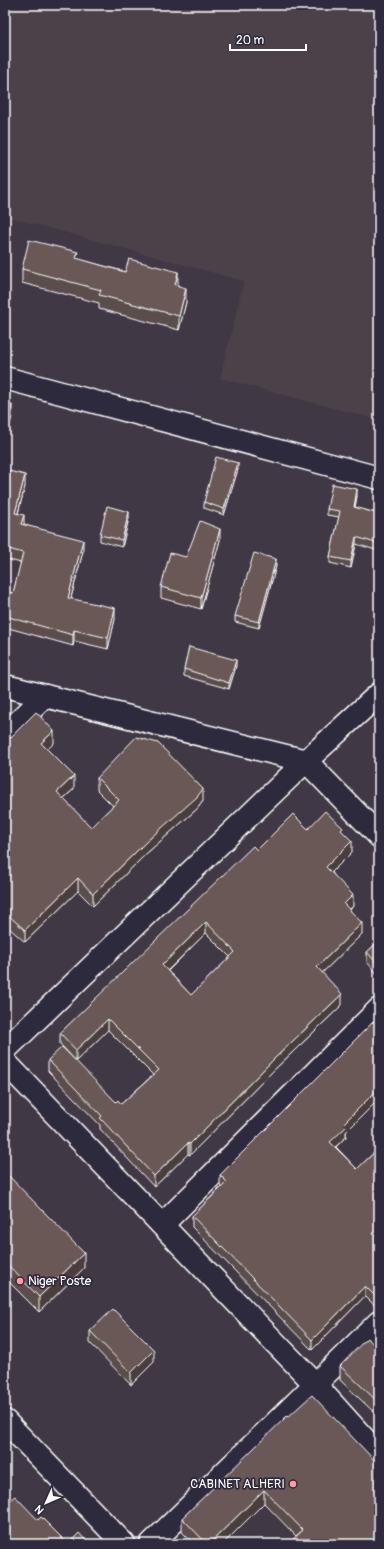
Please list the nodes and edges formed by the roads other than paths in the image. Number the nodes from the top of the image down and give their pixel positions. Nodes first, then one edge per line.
1 (5, 378) edge
2 (379, 478) edge
3 (5, 686) edge
4 (379, 694) edge
5 (45, 696) junction
6 (5, 735) edge
7 (306, 761) junction
8 (379, 836) edge
9 (379, 1009) edge
10 (5, 1050) edge
11 (5, 1062) edge
12 (162, 1225) junction
13 (379, 1322) edge
14 (316, 1384) junction
15 (5, 1421) edge
16 (379, 1455) edge
17 (124, 1544) edge
18 (151, 1544) edge

1 - 2 street
3 - 5 street
4 - 7 street
5 - 6 street
5 - 7 street
7 - 8 street
7 - 10 street
9 - 12 street
11 - 12 street
12 - 14 street
13 - 14 street
14 - 16 street
14 - 18 street
15 - 17 street

